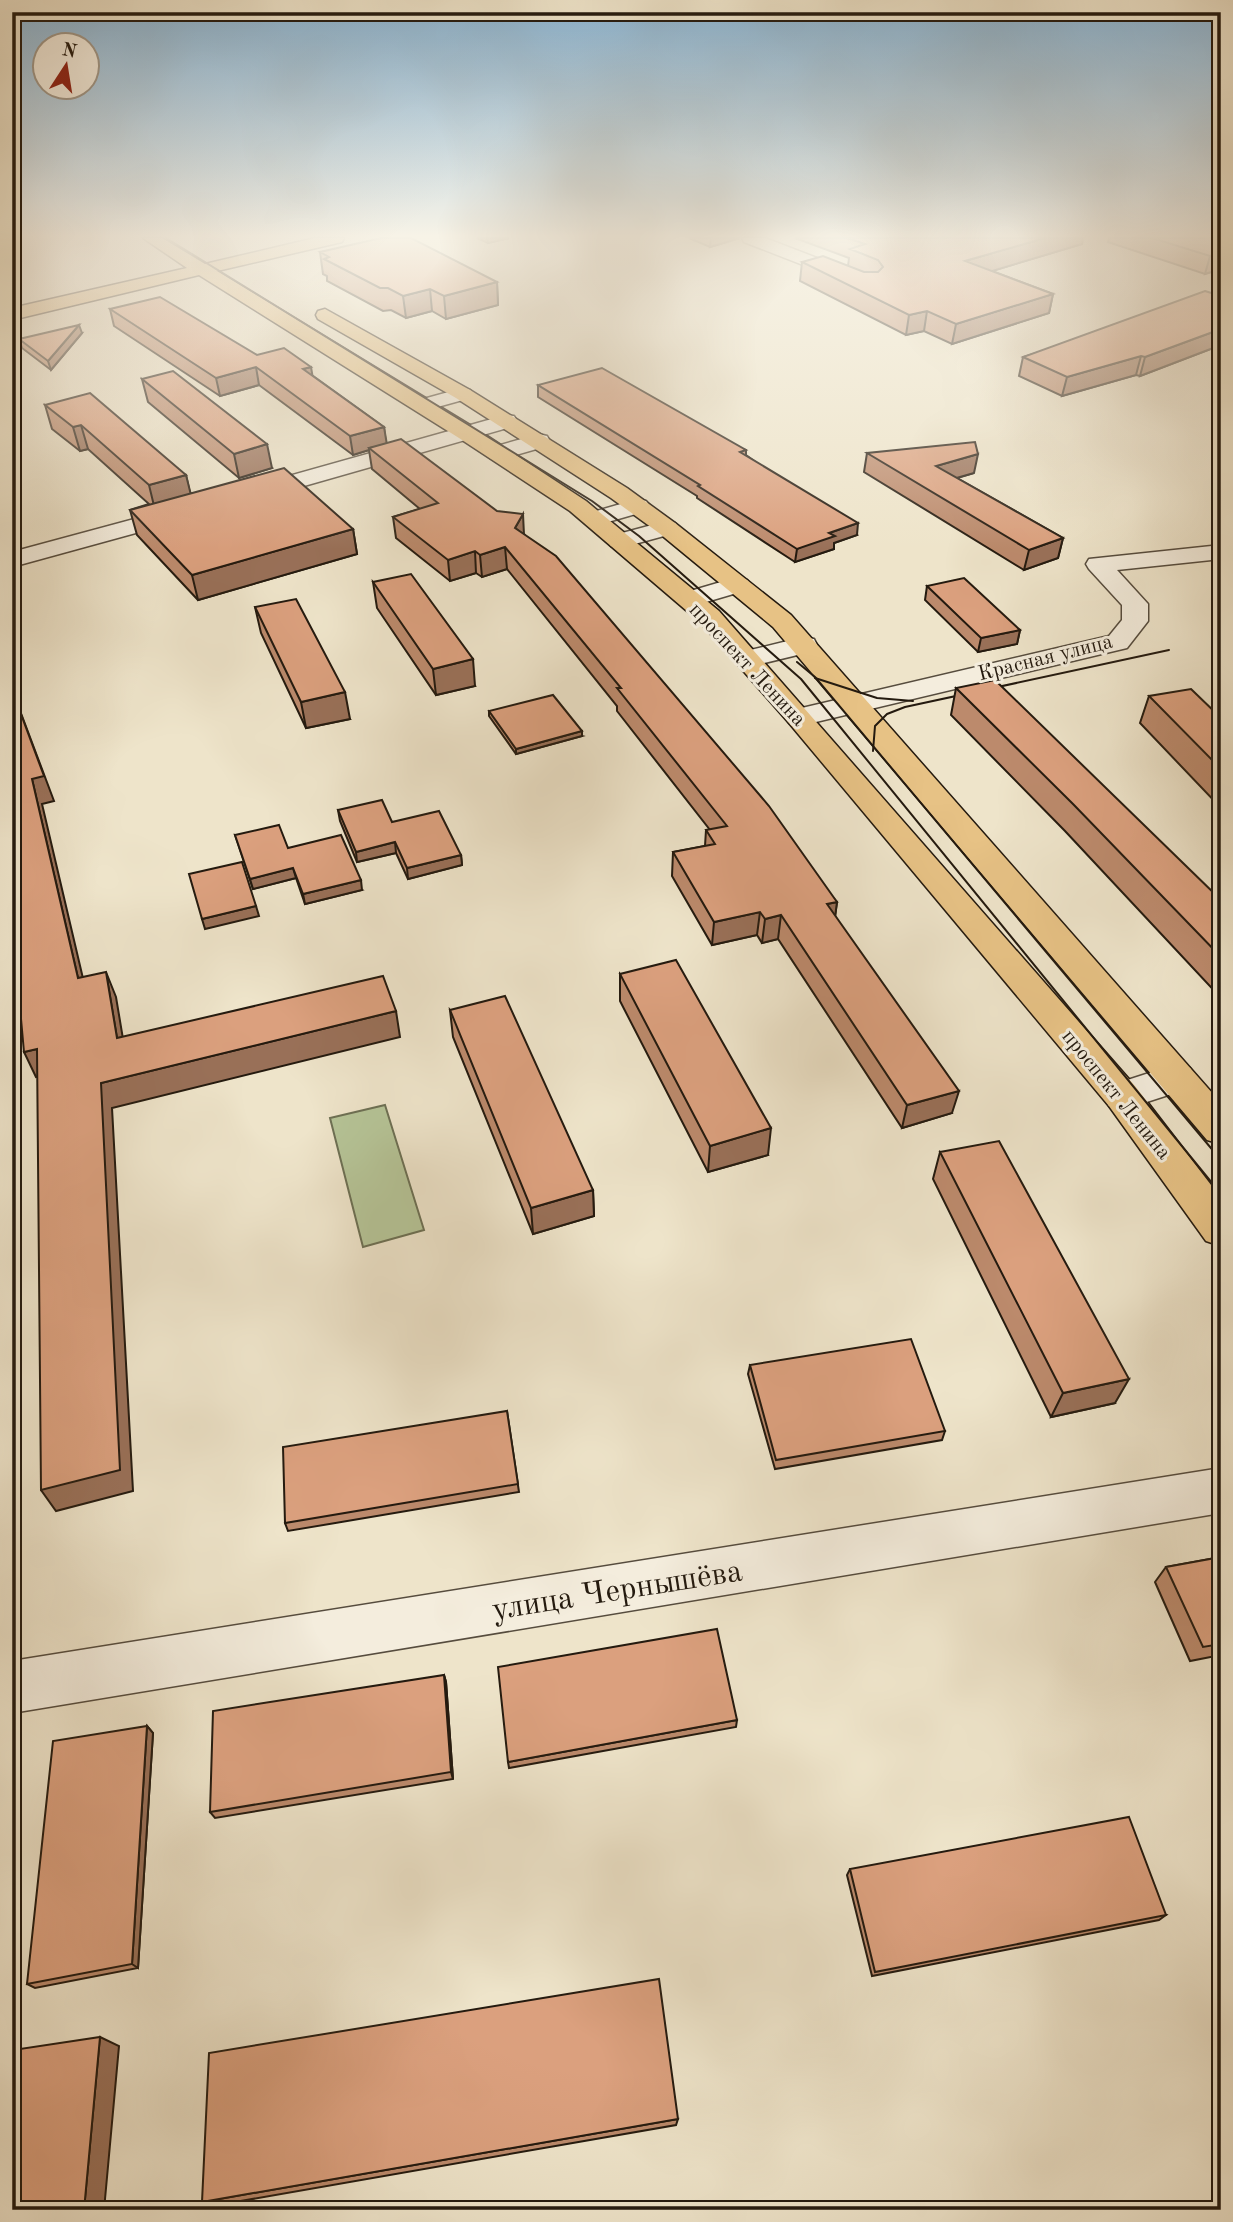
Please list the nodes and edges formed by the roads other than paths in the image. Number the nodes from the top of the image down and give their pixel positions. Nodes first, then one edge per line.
1 (330, 342) edge
2 (363, 342) edge
3 (463, 394) junction
4 (423, 405) junction
5 (506, 421) junction
6 (467, 433) junction
7 (539, 441) junction
8 (498, 453) junction
9 (226, 500) edge
10 (638, 506) junction
11 (202, 507) edge
12 (594, 519) junction
13 (667, 528) junction
14 (620, 541) junction
15 (1221, 552) edge
16 (12, 559) edge
17 (738, 585) junction
18 (689, 599) junction
19 (804, 645) junction
20 (748, 659) junction
21 (855, 703) junction
22 (799, 717) junction
23 (1177, 1078) junction
24 (1122, 1096) junction
25 (1221, 1129) edge
26 (1221, 1229) edge
27 (1221, 1490) edge
28 (12, 1687) edge

1 - 4 main road, проспект Ленина
2 - 3 main road, проспект Ленина
3 - 4 street
3 - 5 main road, проспект Ленина
4 - 6 main road, проспект Ленина
5 - 6 street
5 - 7 main road, проспект Ленина
6 - 8 main road, проспект Ленина
6 - 9 street
7 - 8 street
7 - 10 main road, проспект Ленина
8 - 12 main road, проспект Ленина
10 - 12 street
10 - 13 main road, проспект Ленина
11 - 16 street
12 - 14 main road, проспект Ленина
13 - 14 street
13 - 17 main road, проспект Ленина
14 - 18 main road, проспект Ленина
15 - 21 street, Красная улица
17 - 18 street
17 - 19 main road, проспект Ленина
18 - 20 main road, проспект Ленина
19 - 20 street
19 - 21 main road, проспект Ленина
20 - 22 main road, проспект Ленина
21 - 22 street, Красная улица
21 - 23 main road, проспект Ленина
22 - 24 main road, проспект Ленина
23 - 24 street
23 - 25 main road, проспект Ленина
24 - 26 main road, проспект Ленина
27 - 28 street, улица Чернышёва

